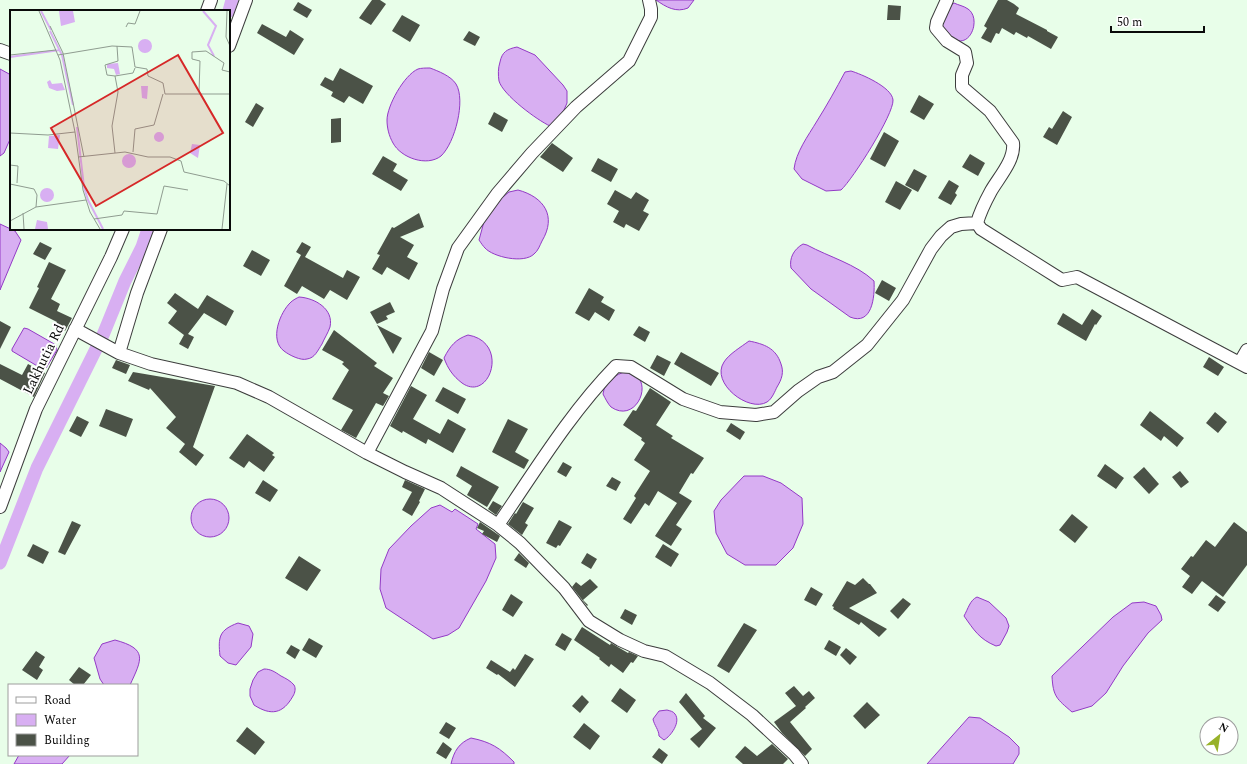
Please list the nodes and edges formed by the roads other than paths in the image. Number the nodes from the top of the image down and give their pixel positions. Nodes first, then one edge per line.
1 (211, 0) edge
2 (246, 0) edge
3 (649, 0) edge
4 (947, 0) edge
5 (207, 10) edge
6 (230, 43) edge
7 (0, 50) edge
8 (10, 54) edge
9 (977, 223) junction
10 (123, 230) edge
11 (161, 230) edge
12 (75, 329) junction
13 (114, 350) junction
14 (1247, 350) edge
15 (1243, 364) edge
16 (367, 453) junction
17 (0, 507) edge
18 (498, 525) junction
19 (802, 764) edge

1 - 5 street
2 - 6 street
3 - 16 street
4 - 9 street
7 - 8 street
9 - 15 street
9 - 18 street
10 - 12 street, Lakhutia Rd
11 - 13 street
12 - 13 street
12 - 17 street, Lakhutia Rd
13 - 16 street
14 - 15 street
16 - 18 street
18 - 19 street

